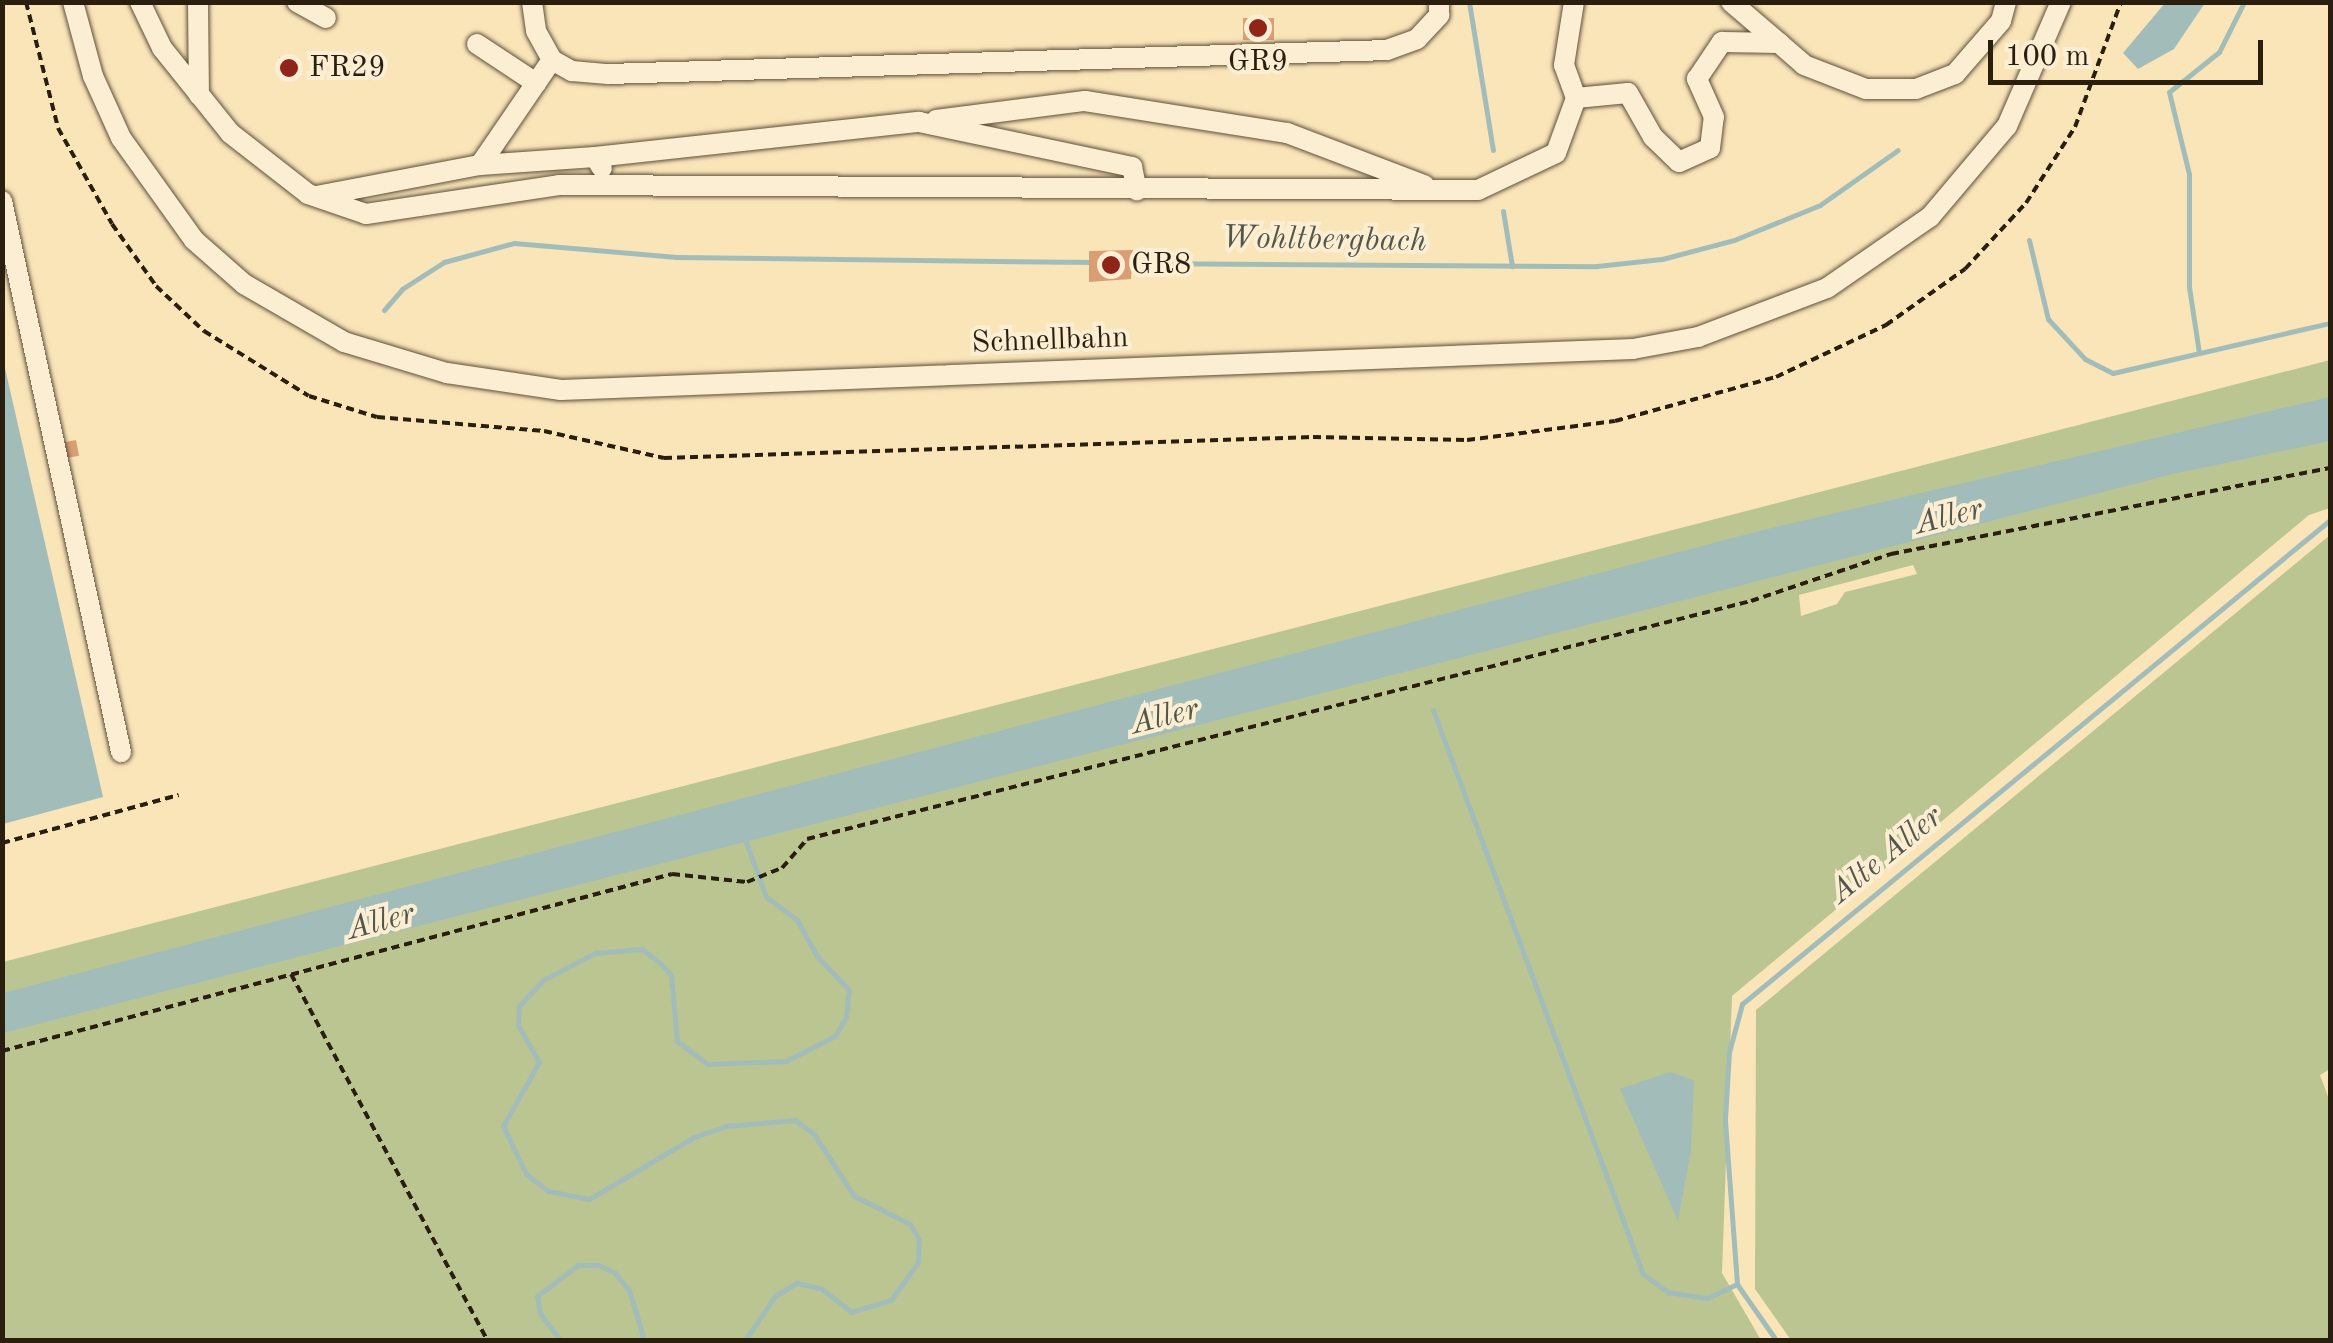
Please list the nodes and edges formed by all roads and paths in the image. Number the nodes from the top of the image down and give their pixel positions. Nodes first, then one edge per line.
1 (26, 2) edge
2 (73, 2) edge
3 (140, 2) edge
4 (198, 2) edge
5 (297, 2) edge
6 (532, 2) edge
7 (1439, 2) edge
8 (1574, 2) edge
9 (1730, 2) edge
10 (2006, 2) edge
11 (2061, 2) edge
12 (2121, 2) edge
13 (326, 18) dead end
14 (1722, 42) junction
15 (1780, 43) junction
16 (477, 44) dead end
17 (552, 60) junction
18 (536, 83) junction
19 (199, 94) junction
20 (1576, 98) junction
21 (919, 122) junction
22 (595, 157) junction
23 (480, 165) junction
24 (615, 186) junction
25 (1136, 190) junction
26 (1436, 190) junction
27 (316, 196) junction
28 (2, 201) edge
29 (2330, 468) edge
30 (121, 752) dead end
31 (179, 795) dead end
32 (2, 842) edge
33 (291, 974) junction
34 (2, 1051) edge
35 (487, 1340) edge

1 - 12 path
2 - 11 street, Schnellbahn
3 - 19 street
4 - 19 street
5 - 13 street
6 - 17 street
7 - 17 street
8 - 20 street
9 - 14 street
9 - 15 street
10 - 15 street
14 - 15 street
14 - 20 street
16 - 18 street
17 - 18 street
18 - 23 street
19 - 27 street
20 - 26 street
21 - 22 street
21 - 25 street
21 - 26 street
22 - 23 street
22 - 24 street
23 - 27 street
24 - 25 street
24 - 27 street
25 - 26 street
28 - 30 street
29 - 33 path
31 - 32 path
33 - 34 path
33 - 35 path

